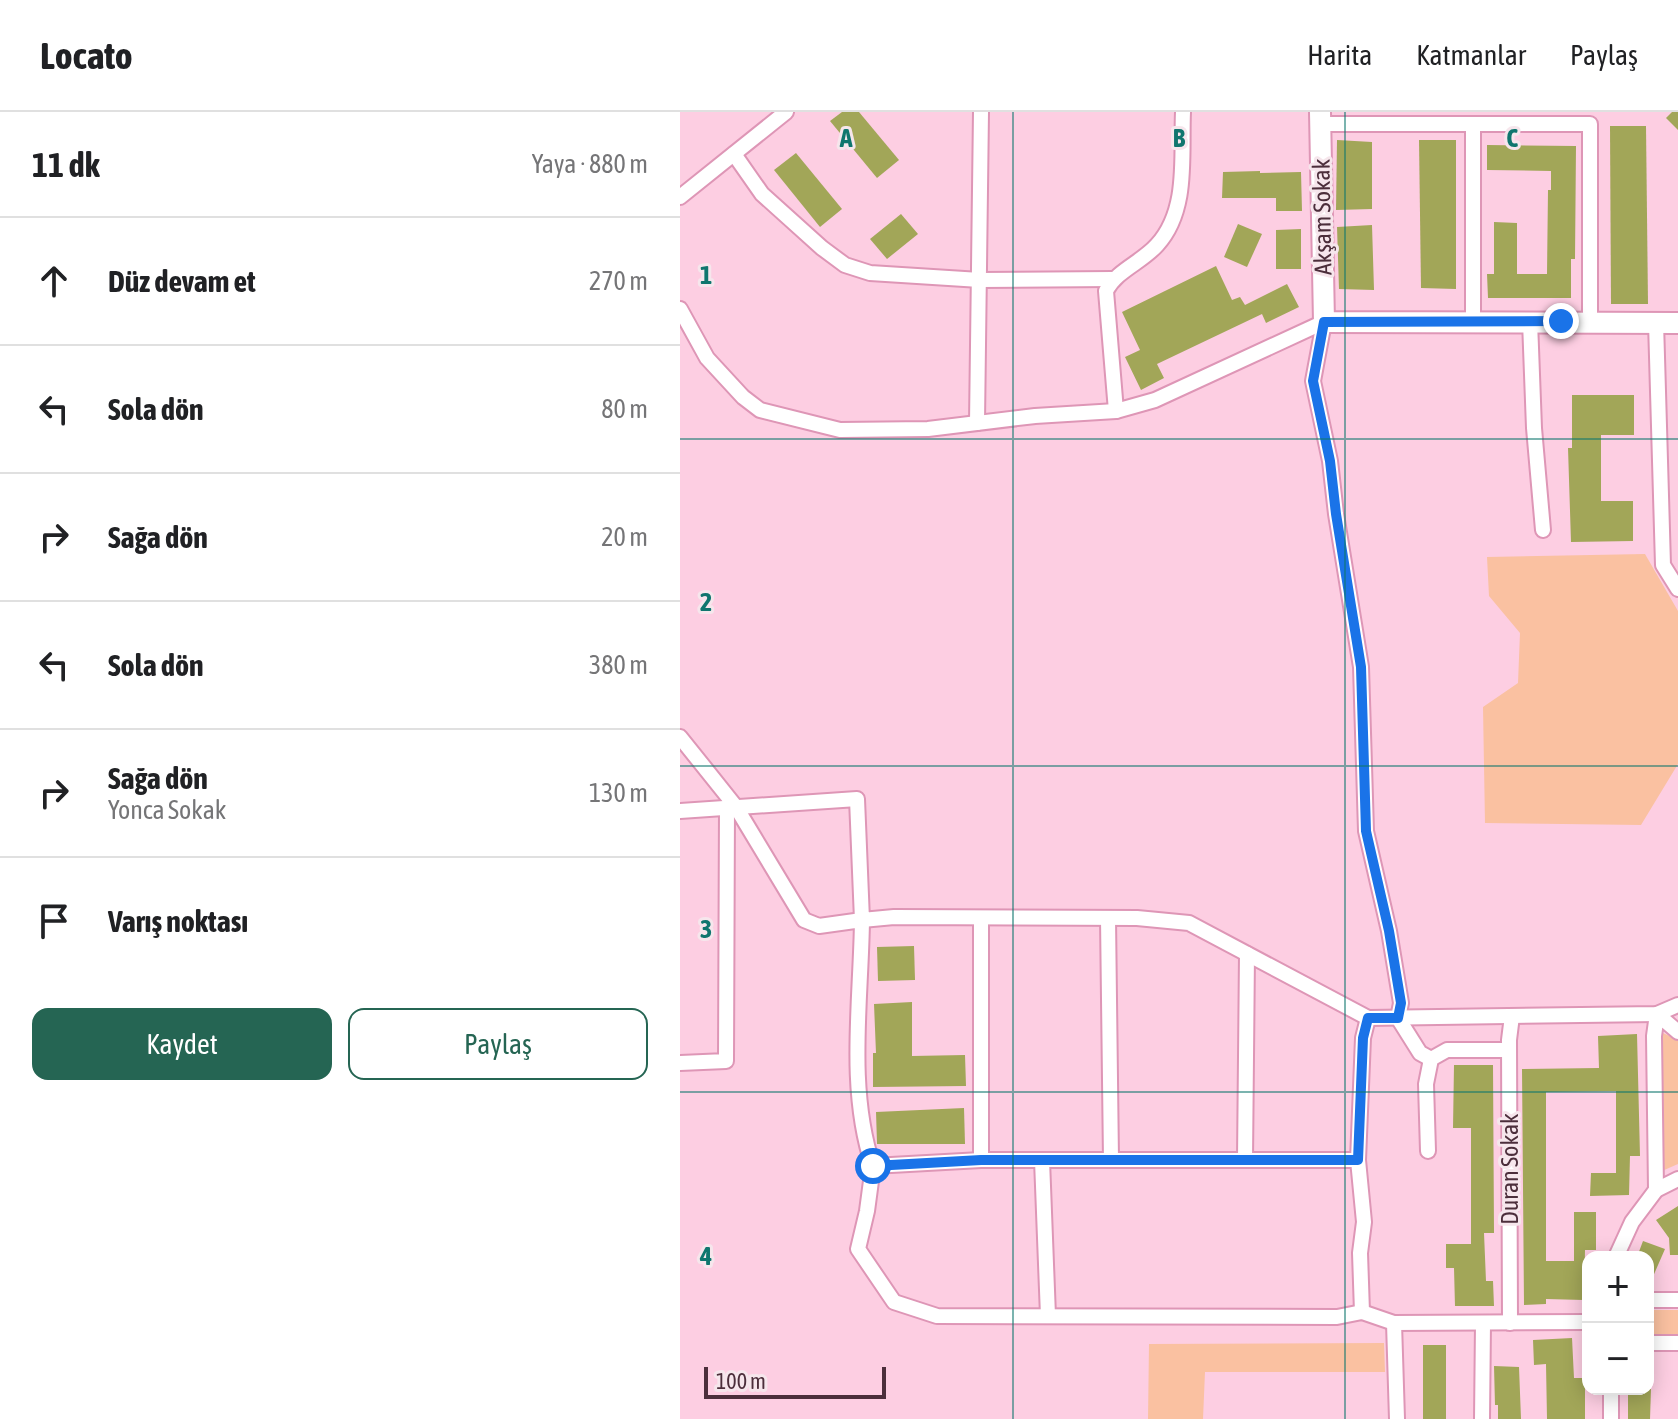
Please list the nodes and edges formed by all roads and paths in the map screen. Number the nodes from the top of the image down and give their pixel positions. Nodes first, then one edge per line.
1 (786, 112) edge
2 (981, 112) edge
3 (1183, 112) edge
4 (1320, 118) edge
5 (1502, 118) edge
6 (1562, 118) edge
7 (1473, 124) junction
8 (734, 154) junction
9 (680, 197) edge
10 (1113, 279) junction
11 (980, 280) junction
12 (680, 309) edge
13 (1473, 321) junction
14 (1530, 321) junction
15 (1590, 321) junction
16 (1324, 322) junction
17 (1656, 322) junction
18 (1678, 323) edge
19 (1116, 411) junction
20 (977, 423) junction
21 (1543, 530) dead end
22 (1670, 545) edge
23 (1678, 589) edge
24 (680, 737) edge
25 (731, 807) junction
26 (680, 811) edge
27 (981, 918) junction
28 (1108, 918) junction
29 (862, 920) junction
30 (1247, 954) junction
31 (1678, 1005) edge
32 (1657, 1014) junction
33 (1512, 1016) junction
34 (1368, 1018) junction
35 (1398, 1018) junction
36 (1678, 1032) edge
37 (1509, 1050) junction
38 (1431, 1059) junction
39 (680, 1063) edge
40 (1428, 1151) dead end
41 (981, 1160) junction
42 (1042, 1160) junction
43 (1111, 1160) junction
44 (1245, 1160) junction
45 (1358, 1160) junction
46 (873, 1166) junction
47 (1678, 1179) edge
48 (1656, 1190) junction
49 (1619, 1251) edge
50 (1654, 1300) edge
51 (1678, 1300) edge
52 (1362, 1312) junction
53 (1048, 1316) junction
54 (1582, 1322) edge
55 (1394, 1323) junction
56 (1483, 1323) junction
57 (1510, 1323) junction
58 (1654, 1343) edge
59 (1678, 1343) edge
60 (1611, 1395) edge
61 (1397, 1419) edge
62 (1482, 1419) edge
63 (1611, 1419) edge

1 - 8 street
2 - 11 street
3 - 10 street
4 - 7 street
4 - 16 street, Akşam Sokak
5 - 6 street
5 - 7 street
6 - 15 street
7 - 13 street
8 - 9 street
8 - 11 street
10 - 11 street
10 - 19 street
11 - 20 street
12 - 20 street
13 - 14 street
13 - 16 street
14 - 15 street
14 - 21 street
15 - 17 street
16 - 19 street
16 - 35 street
17 - 18 street
17 - 22 street
19 - 20 street
22 - 23 street
24 - 25 street
25 - 26 street
25 - 29 street
25 - 29 street
25 - 39 street
27 - 28 street
27 - 29 street
27 - 41 street
28 - 30 street
28 - 43 street
29 - 46 street
30 - 34 street
30 - 44 street
31 - 32 street
32 - 33 street
32 - 36 street
32 - 48 street
33 - 35 street
33 - 37 street, Duran Sokak
34 - 35 street
34 - 45 street
35 - 38 street
37 - 38 street
37 - 57 street, Duran Sokak
38 - 40 street
41 - 42 street
41 - 46 street
42 - 43 street
42 - 53 street
43 - 44 street
44 - 45 street
45 - 52 street
46 - 53 street
47 - 48 street
48 - 49 street
50 - 51 street
52 - 53 street
52 - 55 street
54 - 57 street
55 - 56 street
55 - 61 street
56 - 57 street
56 - 62 street
58 - 59 street
60 - 63 street

